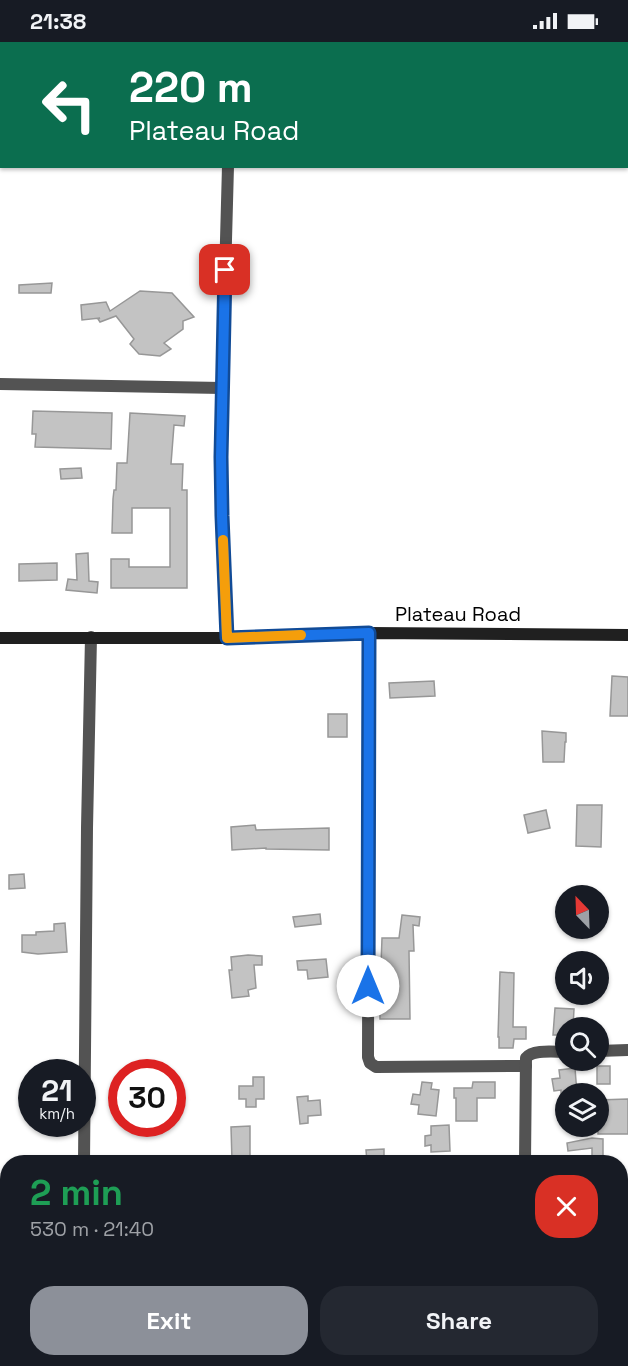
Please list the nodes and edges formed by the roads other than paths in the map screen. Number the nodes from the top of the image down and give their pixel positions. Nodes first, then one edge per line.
1 (228, 168) edge
2 (0, 384) edge
3 (222, 388) junction
4 (369, 633) junction
5 (628, 635) edge
6 (91, 637) junction
7 (0, 638) edge
8 (227, 638) junction
9 (628, 1050) edge
10 (609, 1051) edge
11 (555, 1053) edge
12 (526, 1066) junction
13 (84, 1155) edge
14 (525, 1155) edge

1 - 3 street
2 - 3 street
3 - 8 street
4 - 5 street, Plateau Road
4 - 8 street, Plateau Road
4 - 12 street
6 - 7 street, Plateau Road
6 - 8 street, Plateau Road
6 - 13 street
9 - 10 street
11 - 12 street
12 - 14 street

